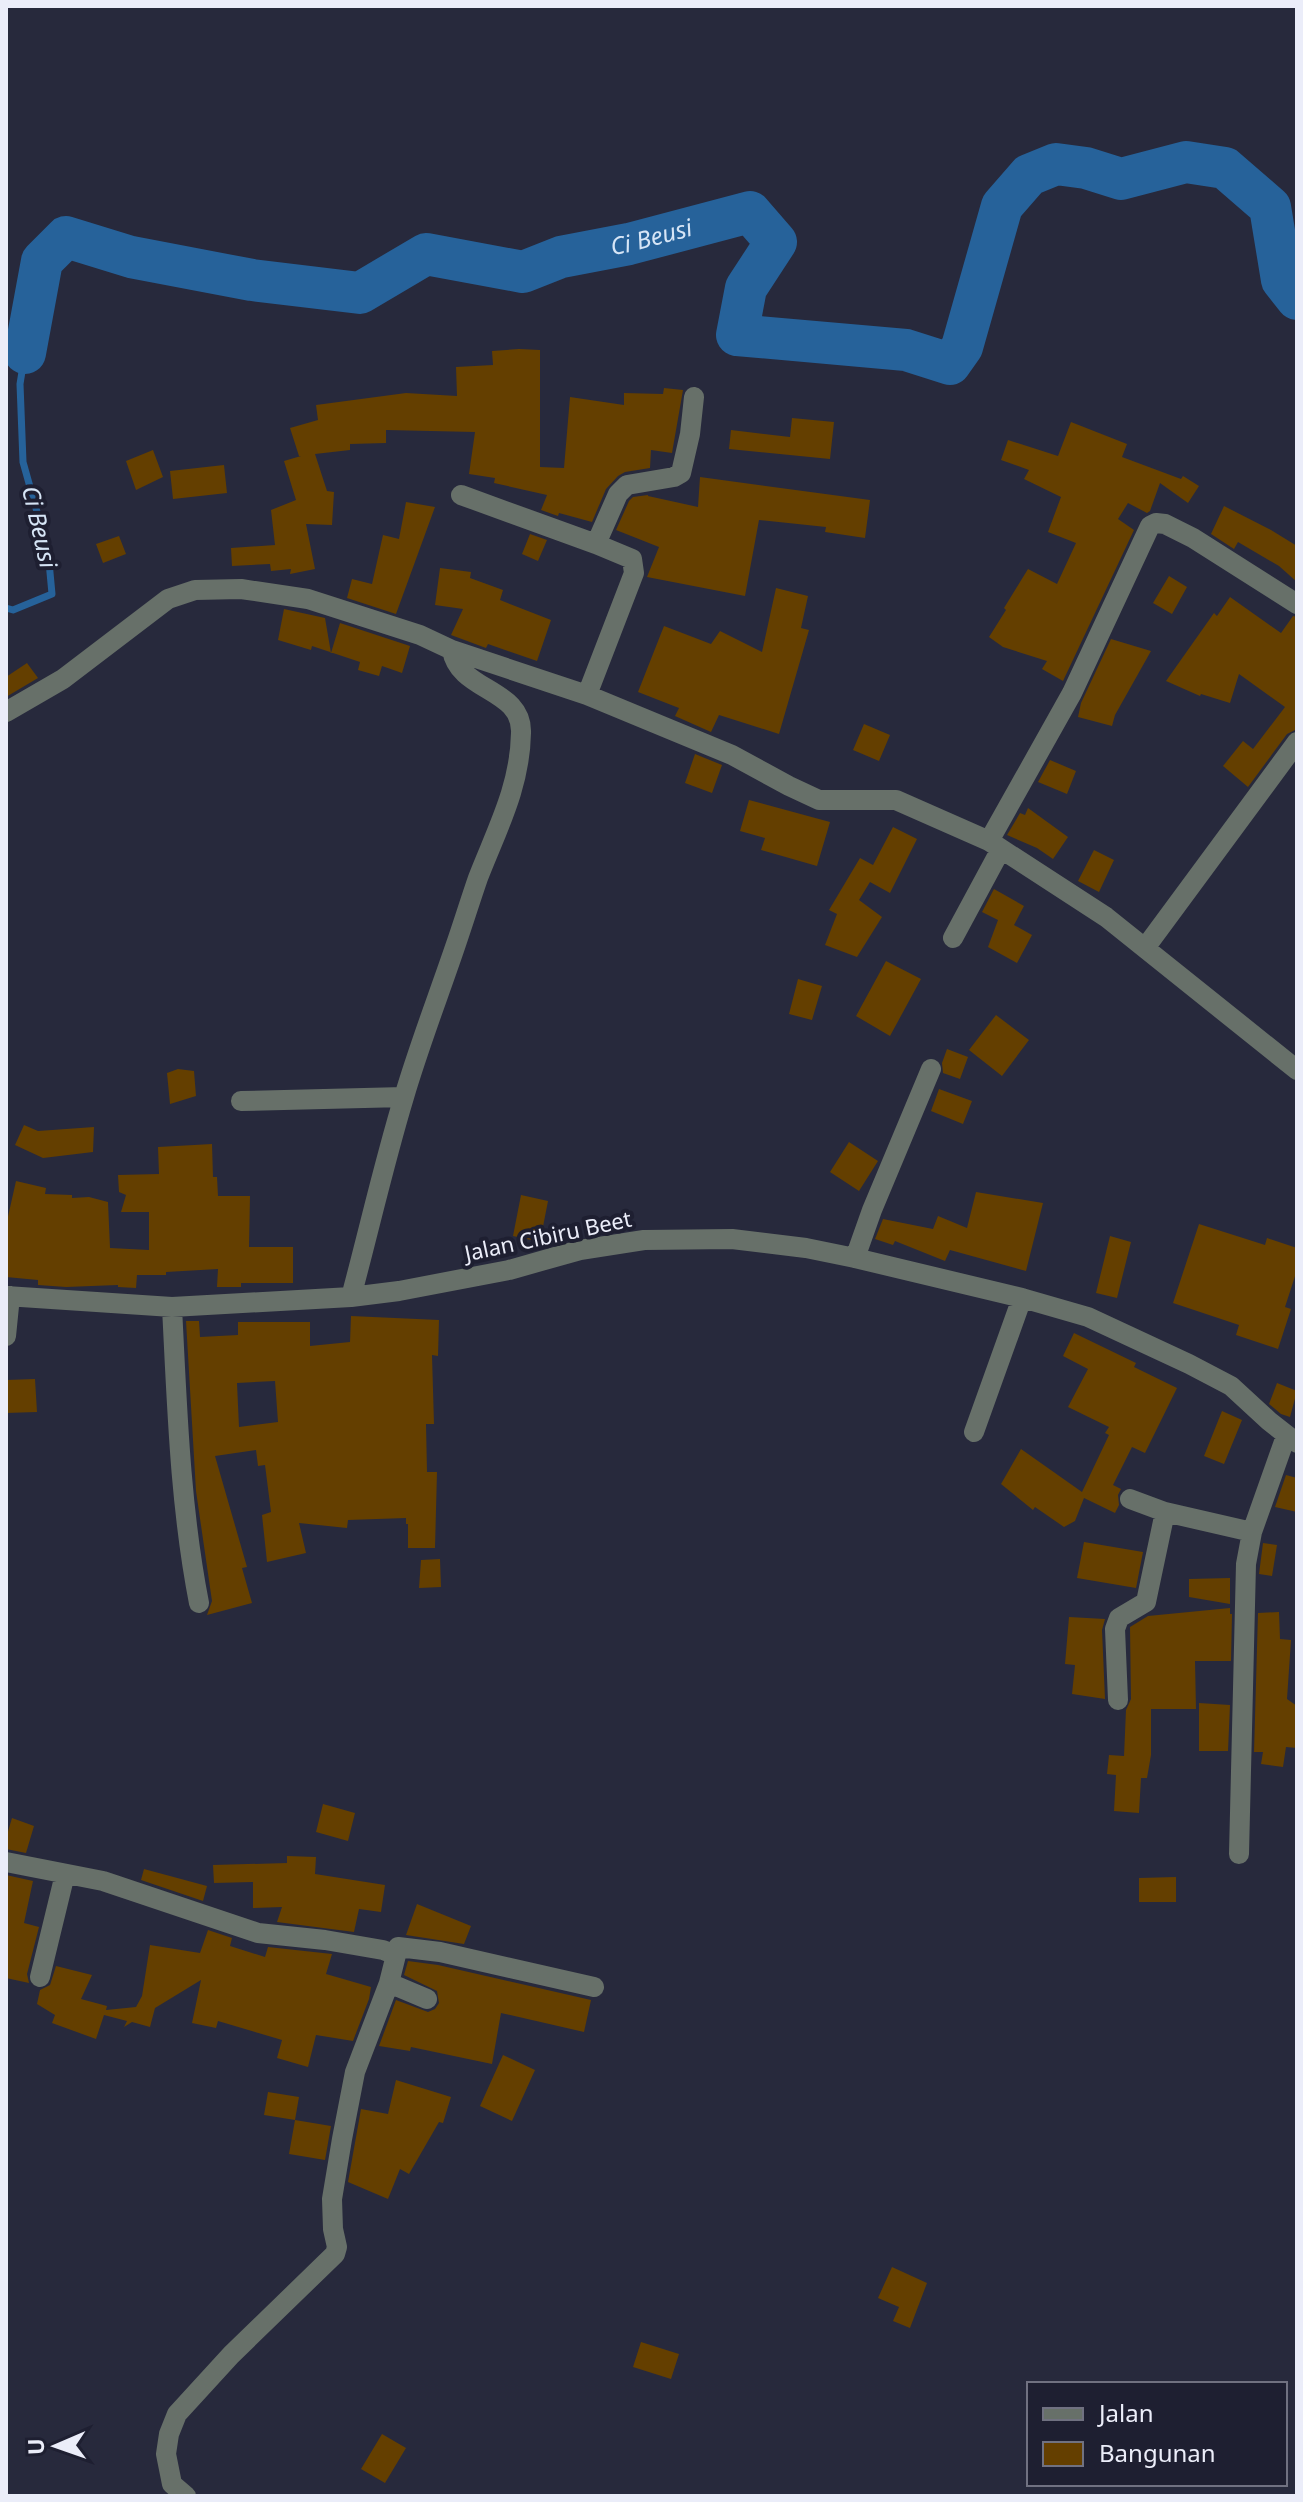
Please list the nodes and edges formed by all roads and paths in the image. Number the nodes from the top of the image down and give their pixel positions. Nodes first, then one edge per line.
1 (694, 397) dead end
2 (461, 495) dead end
3 (596, 544) junction
4 (1297, 604) edge
5 (452, 650) junction
6 (587, 695) junction
7 (6, 712) edge
8 (1297, 742) edge
9 (995, 845) junction
10 (953, 938) dead end
11 (1145, 948) junction
12 (931, 1069) dead end
13 (1297, 1070) edge
14 (404, 1097) junction
15 (241, 1101) dead end
16 (855, 1258) junction
17 (8, 1296) edge
18 (351, 1297) junction
19 (1022, 1298) junction
20 (172, 1307) junction
21 (6, 1336) edge
22 (974, 1432) dead end
23 (1292, 1439) edge
24 (1130, 1499) dead end
25 (1165, 1512) junction
26 (1252, 1532) junction
27 (199, 1603) dead end
28 (1118, 1700) dead end
29 (1239, 1854) dead end
30 (6, 1862) edge
31 (65, 1874) junction
32 (396, 1955) junction
33 (40, 1977) dead end
34 (389, 1983) junction
35 (594, 1987) dead end
36 (427, 1999) dead end
37 (186, 2496) edge

1 - 3 street
2 - 3 street
3 - 6 street
4 - 9 street
5 - 6 street
5 - 7 street
5 - 14 street
6 - 9 street
8 - 11 street
9 - 10 street
9 - 11 street
11 - 13 street
12 - 16 street
14 - 15 street
14 - 18 street
16 - 18 street, Jalan Cibiru Beet
16 - 19 street, Jalan Cibiru Beet
17 - 20 street, Jalan Cibiru Beet
17 - 21 street
18 - 20 street, Jalan Cibiru Beet
19 - 22 street
19 - 23 street, Jalan Cibiru Beet
20 - 27 street
23 - 26 street
24 - 25 street
25 - 26 street
25 - 28 street
26 - 29 street
30 - 31 street
31 - 32 street
31 - 33 street
32 - 34 street
32 - 35 street
34 - 36 street
34 - 37 street

